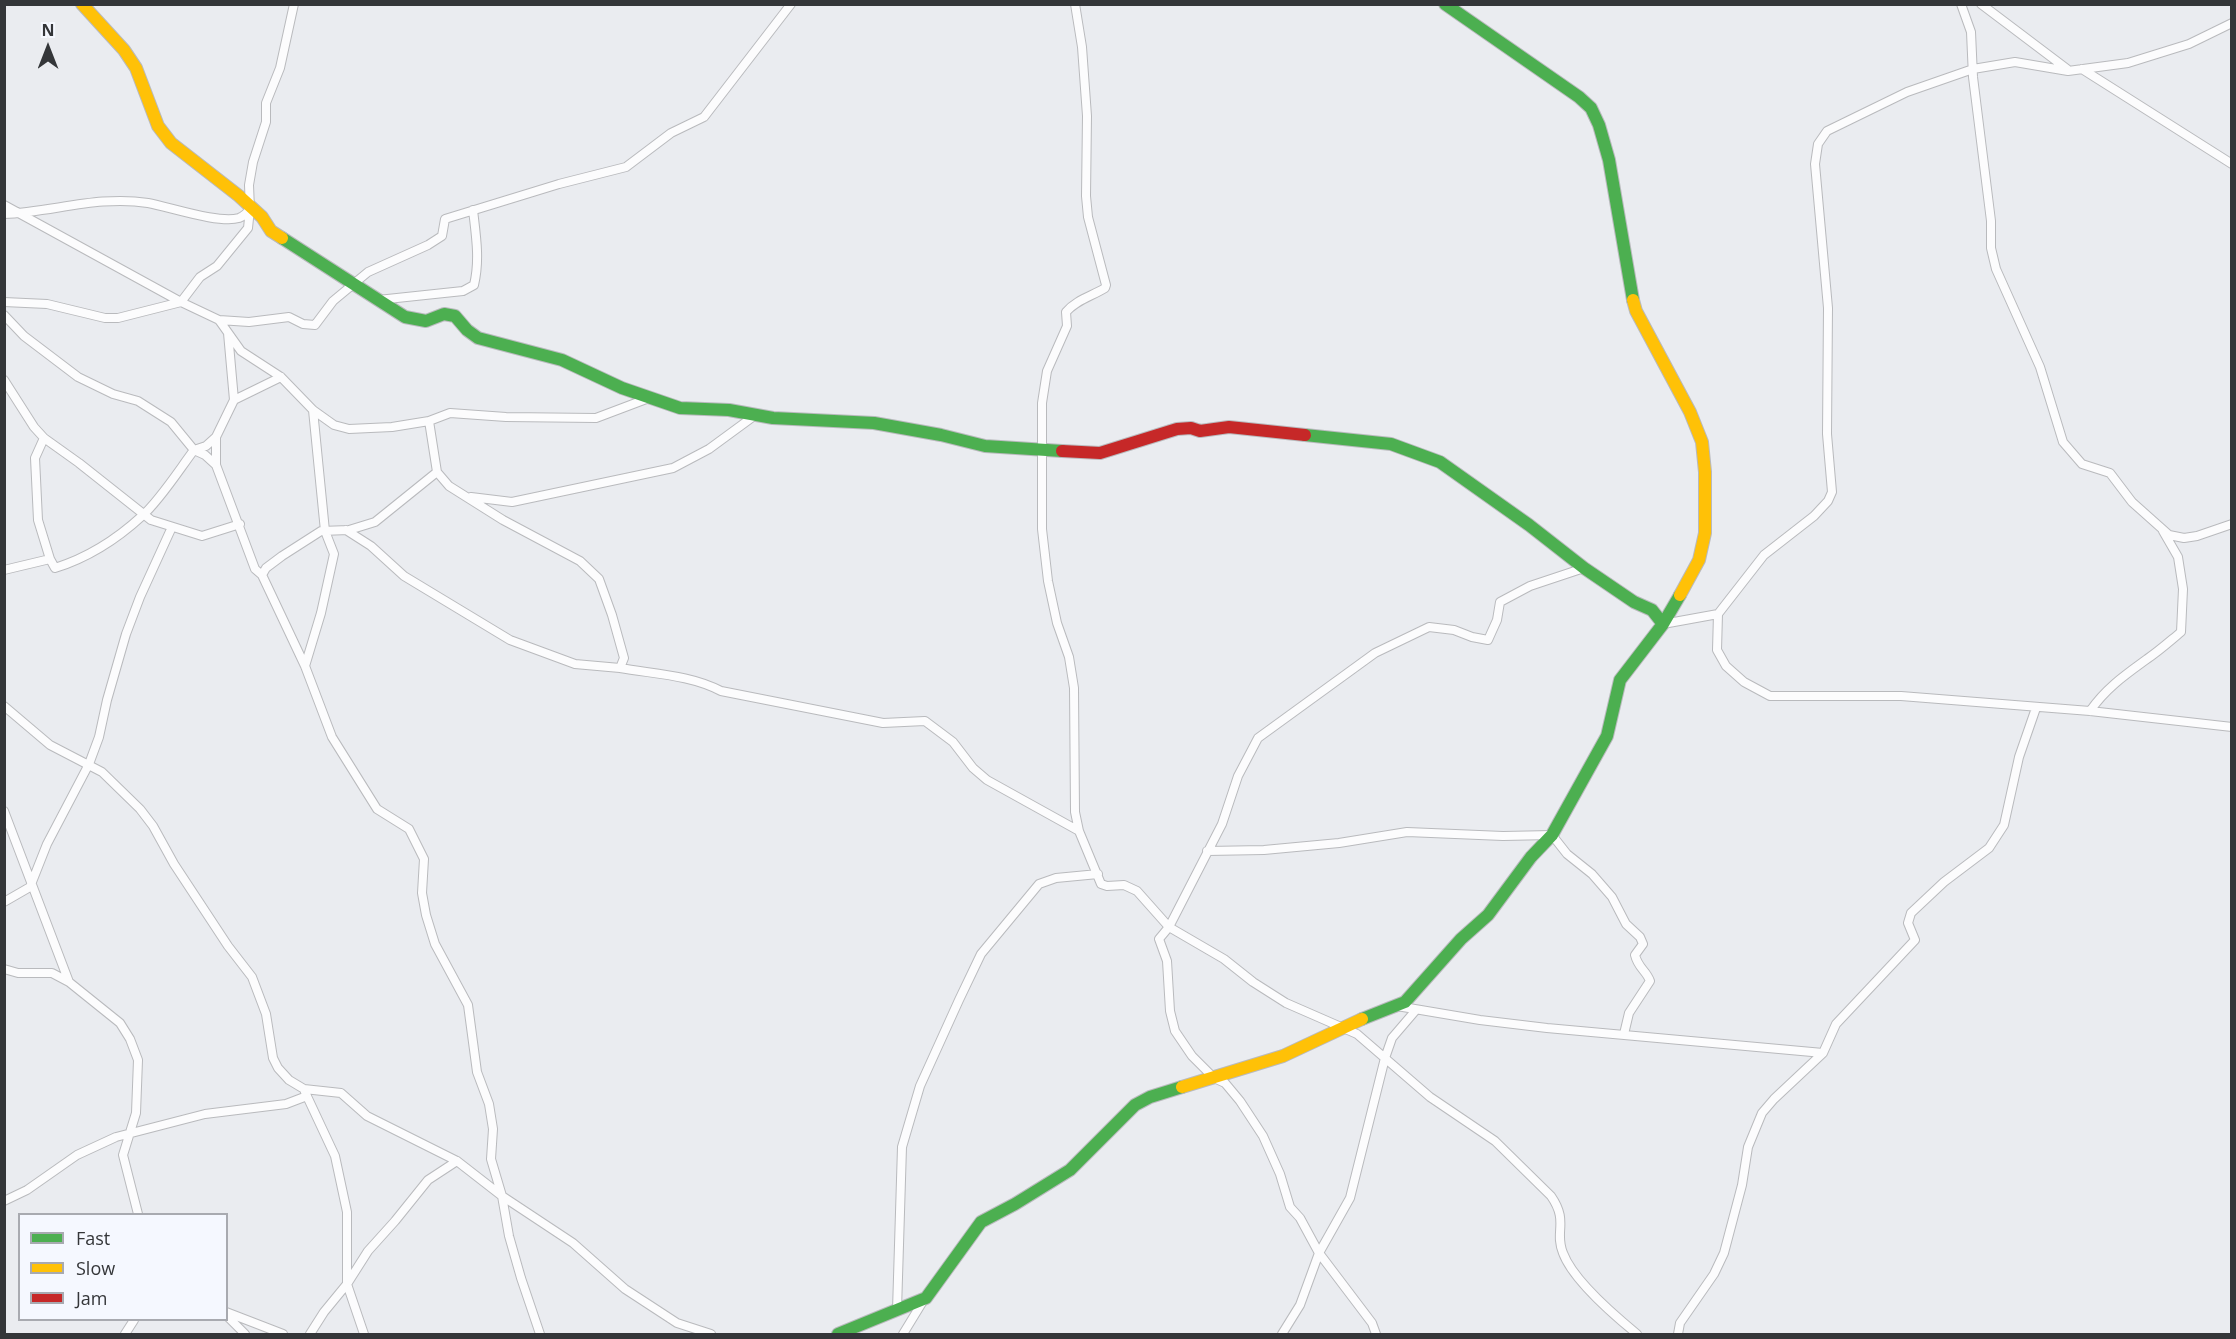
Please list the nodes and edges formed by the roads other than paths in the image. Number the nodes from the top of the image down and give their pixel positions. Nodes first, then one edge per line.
1 (82, 4) edge
2 (294, 4) edge
3 (791, 4) edge
4 (1075, 4) edge
5 (1445, 4) edge
6 (1960, 4) edge
7 (1981, 4) edge
8 (2232, 23) edge
9 (1972, 69) junction
10 (2068, 71) junction
11 (2232, 164) edge
12 (4, 206) edge
13 (250, 209) junction
14 (474, 210) junction
15 (19, 213) junction
16 (4, 214) edge
17 (351, 284) junction
18 (378, 300) junction
19 (4, 302) edge
20 (181, 302) junction
21 (4, 315) edge
22 (219, 320) junction
23 (228, 330) junction
24 (281, 377) junction
25 (4, 380) edge
26 (649, 398) junction
27 (234, 400) junction
28 (313, 411) junction
29 (754, 416) junction
30 (429, 421) junction
31 (216, 437) junction
32 (44, 438) junction
33 (1041, 448) junction
34 (194, 450) junction
35 (216, 465) junction
36 (437, 472) junction
37 (468, 496) junction
38 (144, 515) junction
39 (240, 524) junction
40 (2232, 524) edge
41 (172, 527) junction
42 (346, 530) junction
43 (2163, 530) junction
44 (325, 531) junction
45 (50, 559) junction
46 (1584, 568) junction
47 (4, 570) edge
48 (261, 575) junction
49 (1718, 614) junction
50 (1663, 624) junction
51 (305, 666) junction
52 (620, 668) junction
53 (4, 706) edge
54 (2036, 708) junction
55 (2090, 711) junction
56 (2232, 727) edge
57 (89, 764) junction
58 (4, 811) edge
59 (1079, 831) junction
60 (1552, 835) junction
61 (1207, 851) junction
62 (1098, 874) junction
63 (32, 881) junction
64 (4, 903) edge
65 (1169, 927) junction
66 (4, 969) edge
67 (69, 982) junction
68 (1397, 1006) junction
69 (1416, 1010) junction
70 (1341, 1027) junction
71 (1624, 1034) junction
72 (1823, 1053) junction
73 (1385, 1058) junction
74 (1214, 1078) junction
75 (305, 1092) junction
76 (130, 1133) junction
77 (458, 1161) junction
78 (502, 1196) junction
79 (4, 1201) edge
80 (138, 1213) edge
81 (1319, 1253) junction
82 (347, 1284) junction
83 (926, 1298) junction
84 (897, 1310) junction
85 (228, 1315) edge
86 (228, 1316) edge
87 (133, 1321) edge
88 (125, 1335) edge
89 (245, 1335) edge
90 (283, 1335) edge
91 (310, 1335) edge
92 (364, 1335) edge
93 (540, 1335) edge
94 (711, 1335) edge
95 (838, 1335) edge
96 (903, 1335) edge
97 (1281, 1335) edge
98 (1376, 1335) edge
99 (1637, 1335) edge
100 (1678, 1335) edge

1 - 13 street
2 - 13 street
3 - 14 street
4 - 33 street
5 - 50 street
6 - 9 street
7 - 10 street
8 - 10 street
9 - 10 street
9 - 43 street
9 - 49 street
10 - 11 street
12 - 15 street
13 - 15 street
13 - 17 street
13 - 20 street
14 - 17 street
14 - 18 street
15 - 16 street
15 - 20 street
17 - 18 street
17 - 22 street
18 - 26 street
19 - 20 street
20 - 22 street
21 - 34 street
22 - 23 street
23 - 24 street
23 - 27 street
24 - 27 street
24 - 28 street
25 - 32 street
26 - 29 street
26 - 30 street
27 - 31 street
28 - 30 street
28 - 44 street
29 - 33 street
29 - 37 street
30 - 36 street
31 - 34 street
31 - 35 street
32 - 38 street
32 - 45 street
33 - 46 street
33 - 59 street
34 - 35 street
34 - 38 street
35 - 39 street
36 - 37 street
36 - 42 street
37 - 52 street
38 - 41 street
38 - 45 street
39 - 41 street
39 - 48 street
40 - 43 street
41 - 57 street
42 - 44 street
42 - 52 street
43 - 55 street
44 - 48 street
44 - 51 street
45 - 47 street
46 - 50 street
46 - 61 street
48 - 51 street
49 - 50 street
49 - 54 street
50 - 60 street
51 - 78 street
52 - 59 street
53 - 57 street
54 - 55 street
54 - 72 street
55 - 56 street
57 - 63 street
57 - 75 street
58 - 63 street
59 - 62 street
60 - 61 street
60 - 68 street
60 - 71 street
61 - 65 street
62 - 65 street
62 - 84 street
63 - 64 street
63 - 67 street
65 - 70 street
65 - 74 street
66 - 67 street
67 - 76 street
68 - 69 street
68 - 70 street
69 - 71 street
69 - 73 street
70 - 73 street
70 - 74 street
71 - 72 street
72 - 100 street
73 - 81 street
73 - 99 street
74 - 81 street
74 - 83 street
75 - 76 street
75 - 77 street
75 - 82 street
76 - 79 street
76 - 80 street
77 - 78 street
77 - 82 street
78 - 93 street
78 - 94 street
81 - 97 street
81 - 98 street
82 - 91 street
82 - 92 street
83 - 84 street
83 - 96 street
84 - 95 street
85 - 90 street
86 - 89 street
87 - 88 street

